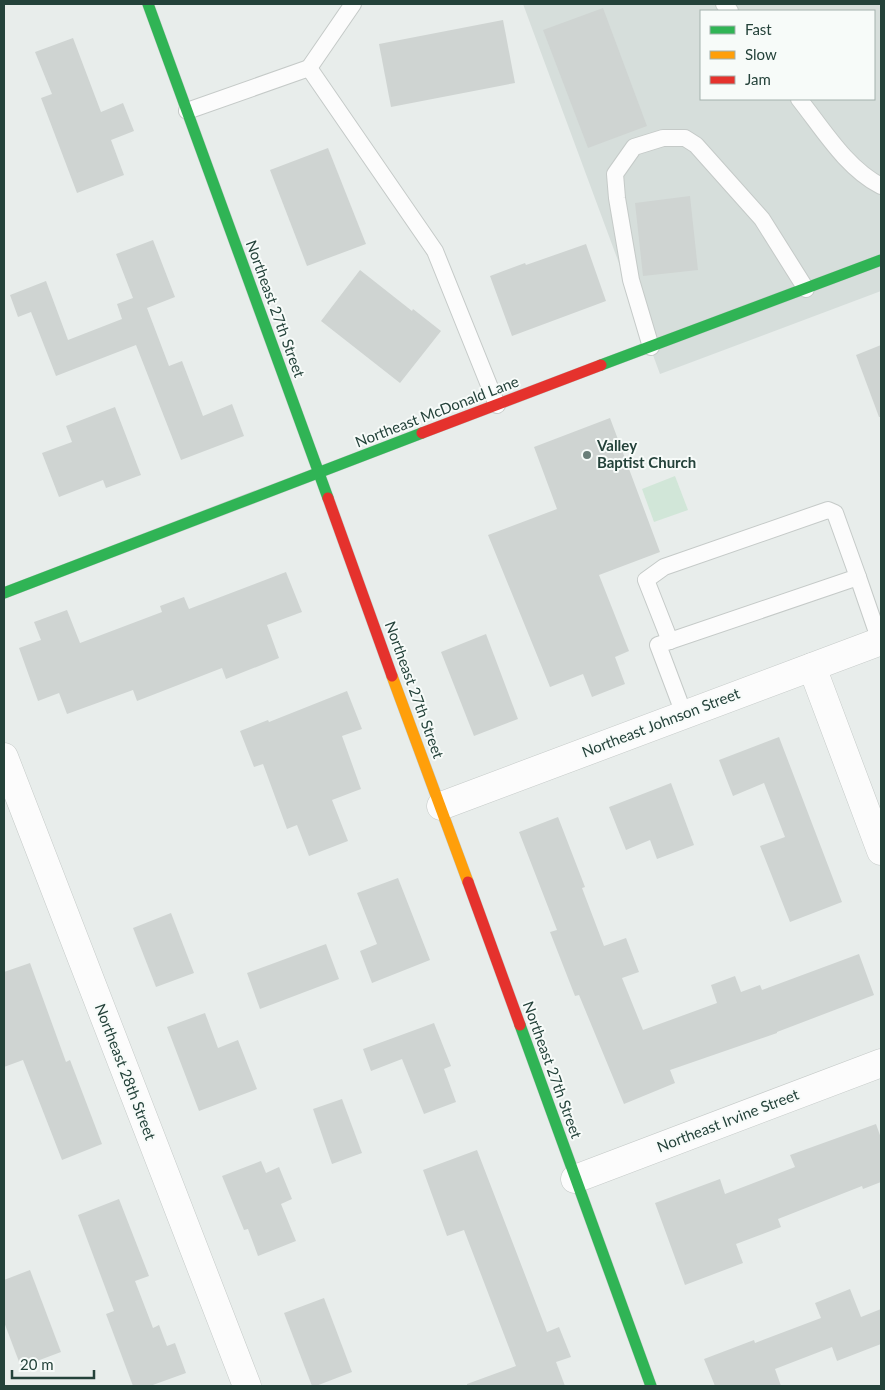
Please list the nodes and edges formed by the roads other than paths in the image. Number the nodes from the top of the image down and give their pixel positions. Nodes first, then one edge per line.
1 (148, 4) edge
2 (353, 4) edge
3 (309, 68) junction
4 (800, 100) edge
5 (187, 111) junction
6 (881, 186) edge
7 (881, 260) edge
8 (806, 289) junction
9 (652, 347) junction
10 (497, 405) junction
11 (318, 472) junction
12 (858, 577) junction
13 (4, 593) edge
14 (881, 641) edge
15 (664, 643) junction
16 (812, 667) junction
17 (684, 714) junction
18 (4, 757) edge
19 (441, 806) junction
20 (881, 851) edge
21 (881, 1063) edge
22 (575, 1179) junction
23 (247, 1386) edge
24 (651, 1386) edge

1 - 5 street, Northeast 27th Street
2 - 3 lane
3 - 5 lane
3 - 10 lane
4 - 6 lane
5 - 11 street, Northeast 27th Street
7 - 8 street, Northeast McDonald Lane
8 - 9 street, Northeast McDonald Lane
8 - 9 lane
9 - 10 street, Northeast McDonald Lane
10 - 11 street, Northeast McDonald Lane
11 - 13 street, Northeast McDonald Lane
11 - 19 street, Northeast 27th Street
12 - 14 lane
12 - 15 lane
12 - 15 lane
14 - 16 street, Northeast Johnson Street
15 - 17 lane
16 - 17 street, Northeast Johnson Street
16 - 20 street
17 - 19 street, Northeast Johnson Street
18 - 23 street, Northeast 28th Street
19 - 22 street, Northeast 27th Street
21 - 22 street, Northeast Irvine Street
22 - 24 street, Northeast 27th Street

